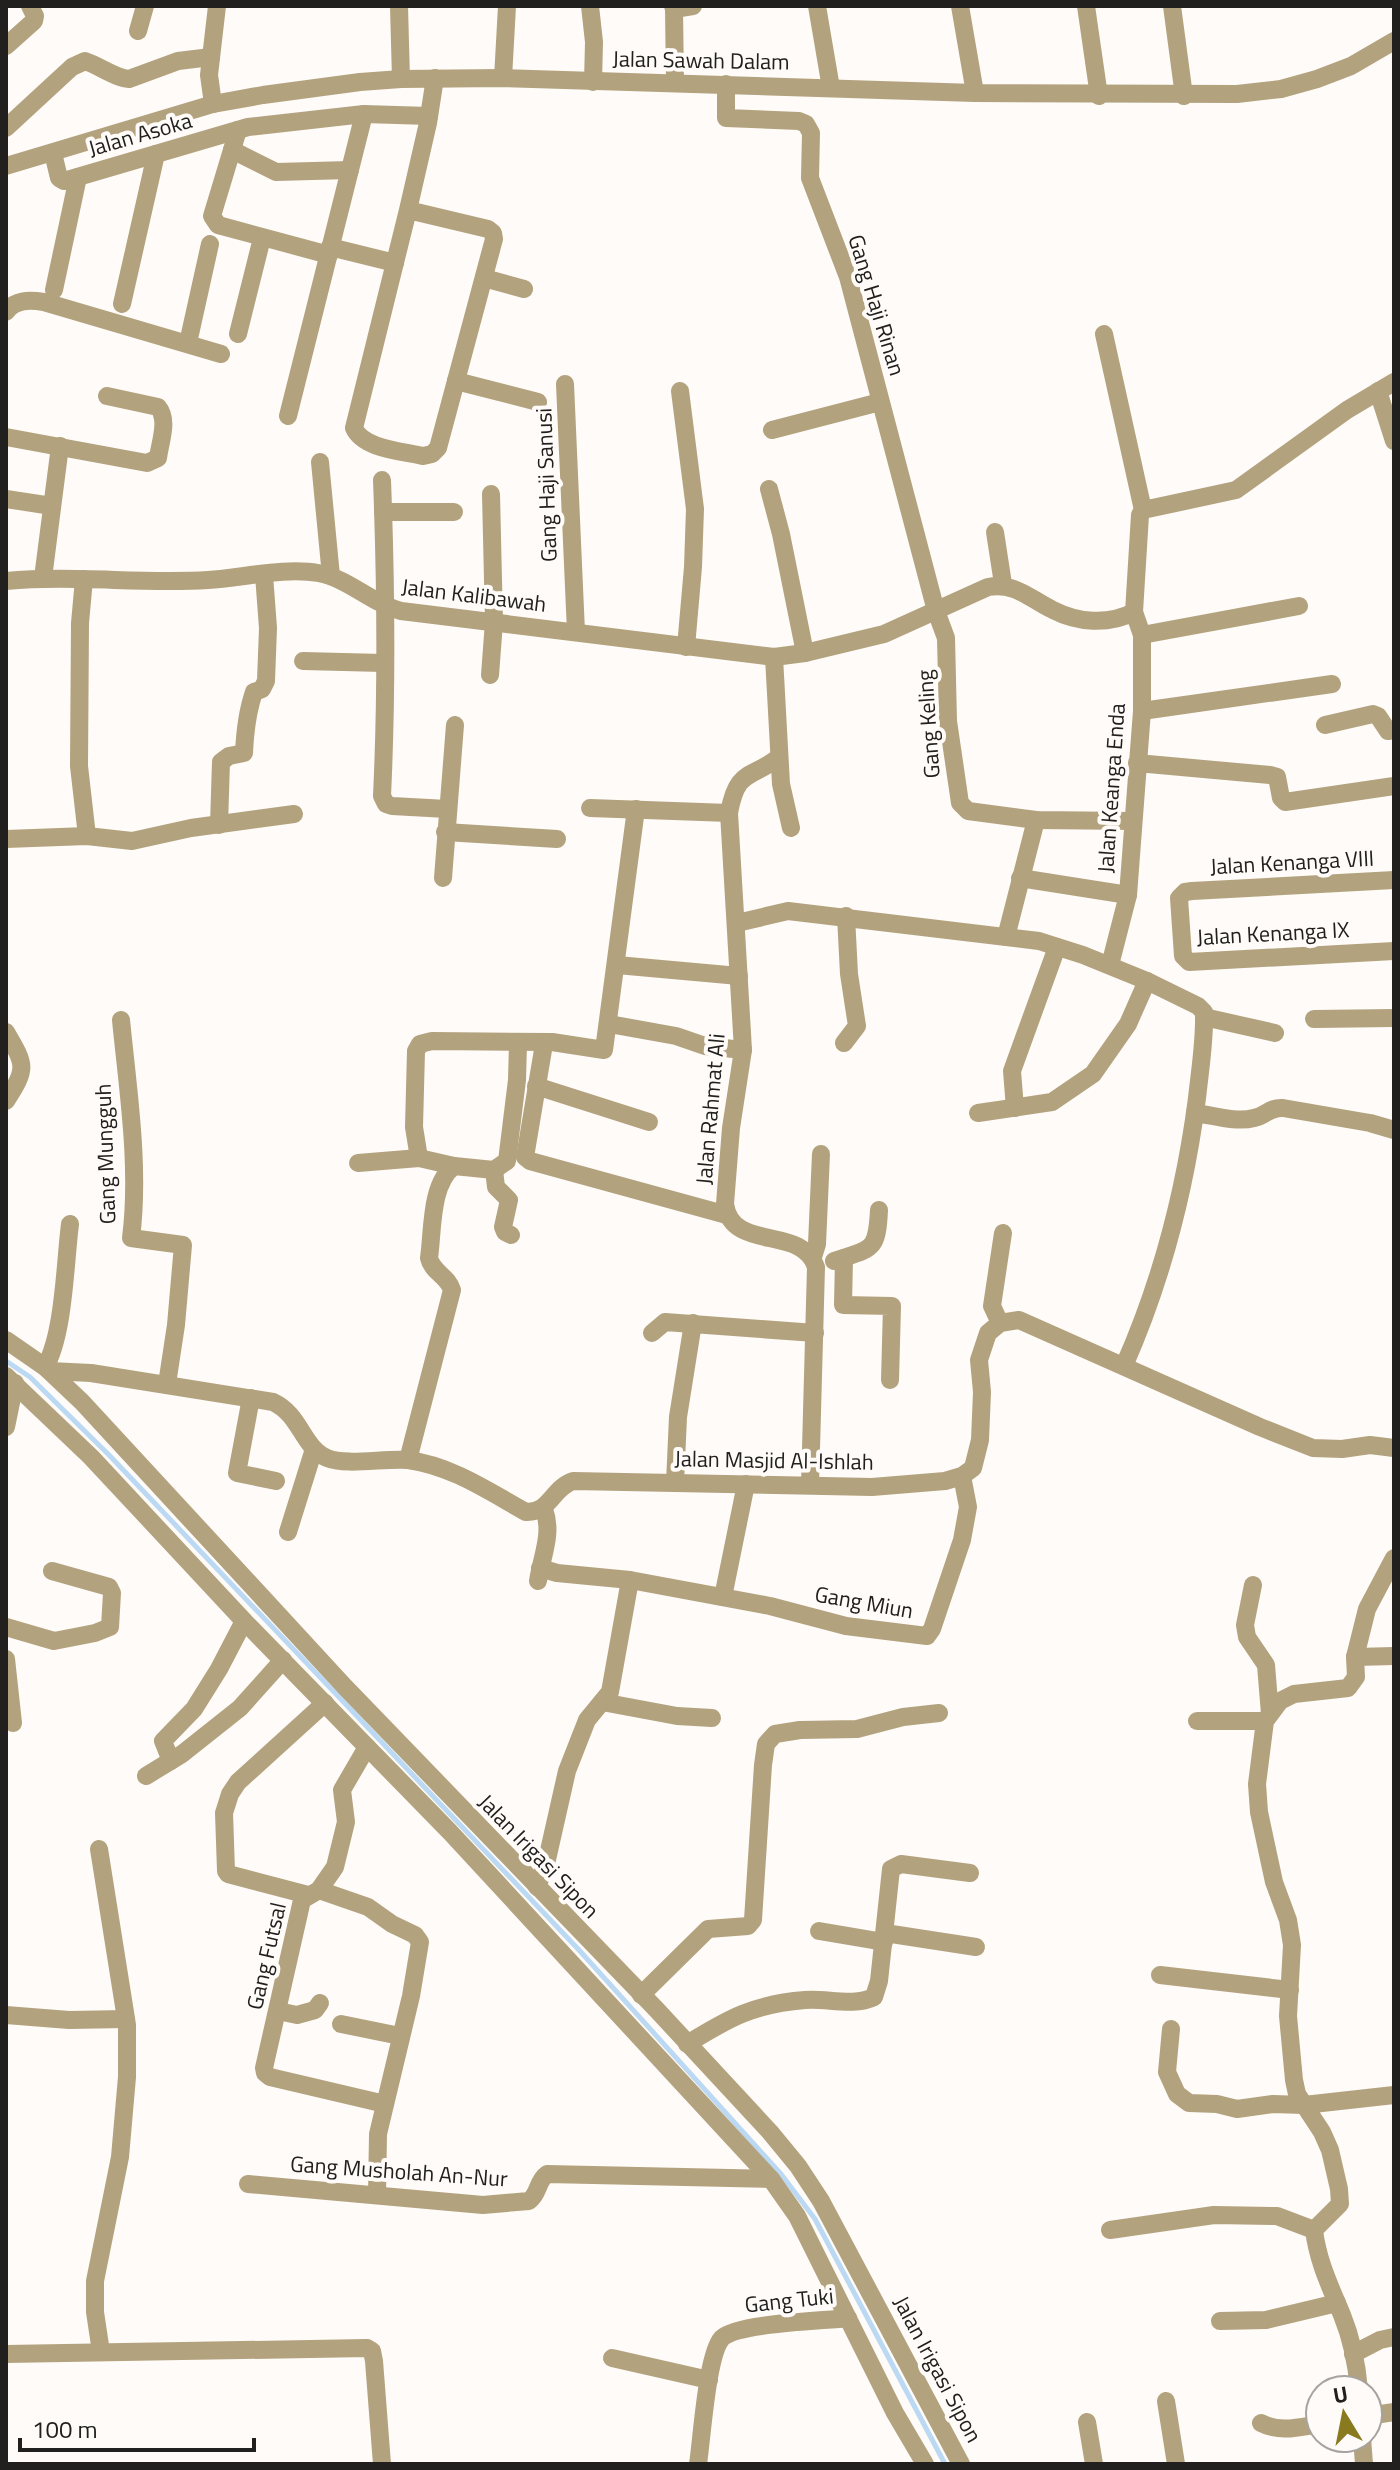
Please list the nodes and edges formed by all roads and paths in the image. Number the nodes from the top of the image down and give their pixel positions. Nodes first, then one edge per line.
1 (30, 6) edge
2 (145, 6) edge
3 (217, 6) edge
4 (399, 6) edge
5 (507, 6) edge
6 (590, 6) edge
7 (693, 6) edge
8 (817, 6) edge
9 (960, 6) edge
10 (1086, 6) edge
11 (1172, 6) edge
12 (674, 8) edge
13 (138, 31) dead end
14 (1394, 41) edge
15 (6, 46) edge
16 (211, 57) junction
17 (503, 78) junction
18 (401, 79) junction
19 (434, 82) junction
20 (593, 82) junction
21 (675, 83) junction
22 (726, 87) junction
23 (831, 88) junction
24 (975, 93) junction
25 (1099, 96) junction
26 (1184, 96) junction
27 (213, 104) junction
28 (430, 110) junction
29 (364, 114) junction
30 (6, 128) edge
31 (238, 130) junction
32 (232, 150) junction
33 (156, 154) junction
34 (55, 162) junction
35 (6, 166) edge
36 (350, 170) junction
37 (78, 177) junction
38 (408, 210) junction
39 (262, 238) junction
40 (210, 244) dead end
41 (329, 251) junction
42 (395, 263) junction
43 (484, 278) junction
44 (524, 289) dead end
45 (54, 290) dead end
46 (122, 304) dead end
47 (6, 312) edge
48 (238, 334) dead end
49 (1104, 334) dead end
50 (188, 343) junction
51 (221, 354) dead end
52 (456, 381) junction
53 (565, 384) dead end
54 (1386, 386) edge
55 (680, 391) dead end
56 (107, 396) dead end
57 (538, 402) dead end
58 (880, 402) junction
59 (288, 416) dead end
60 (772, 430) dead end
61 (6, 437) edge
62 (1394, 441) edge
63 (60, 446) junction
64 (320, 462) dead end
65 (382, 480) dead end
66 (769, 489) dead end
67 (491, 494) dead end
68 (6, 499) edge
69 (52, 506) junction
70 (1143, 510) junction
71 (383, 512) junction
72 (454, 512) dead end
73 (995, 532) dead end
74 (264, 575) junction
75 (331, 576) junction
76 (43, 578) junction
77 (84, 579) junction
78 (6, 581) edge
79 (1003, 584) junction
80 (1299, 606) dead end
81 (385, 607) junction
82 (936, 611) junction
83 (1134, 612) junction
84 (494, 622) junction
85 (576, 632) junction
86 (1142, 635) junction
87 (686, 647) junction
88 (805, 653) junction
89 (774, 657) junction
90 (303, 661) dead end
91 (383, 663) junction
92 (490, 675) dead end
93 (1332, 684) dead end
94 (1142, 711) junction
95 (455, 725) dead end
96 (1325, 725) dead end
97 (1394, 730) edge
98 (778, 758) junction
99 (1137, 763) junction
100 (1394, 786) edge
101 (590, 808) dead end
102 (447, 809) junction
103 (636, 809) junction
104 (729, 813) junction
105 (294, 814) dead end
106 (1036, 820) junction
107 (1132, 821) junction
108 (219, 825) junction
109 (791, 828) dead end
110 (445, 832) junction
111 (87, 836) junction
112 (6, 839) edge
113 (557, 839) dead end
114 (443, 878) dead end
115 (1020, 878) junction
116 (1394, 880) edge
117 (1192, 891) joint
118 (1128, 895) junction
119 (846, 916) junction
120 (737, 923) junction
121 (1006, 937) junction
122 (1057, 947) junction
123 (1394, 951) edge
124 (617, 965) junction
125 (1110, 965) junction
126 (739, 976) junction
127 (1147, 981) junction
128 (1204, 1017) junction
129 (1394, 1018) edge
130 (1314, 1019) dead end
131 (121, 1020) dead end
132 (609, 1024) junction
133 (6, 1032) edge
134 (1275, 1033) dead end
135 (518, 1043) junction
136 (844, 1043) dead end
137 (544, 1044) junction
138 (743, 1050) junction
139 (536, 1086) junction
140 (6, 1101) edge
141 (1015, 1108) junction
142 (978, 1113) dead end
143 (1195, 1113) junction
144 (649, 1122) dead end
145 (1392, 1129) edge
146 (821, 1154) dead end
147 (419, 1158) junction
148 (358, 1163) dead end
149 (454, 1166) junction
150 (494, 1170) junction
151 (879, 1210) dead end
152 (727, 1215) junction
153 (70, 1224) dead end
154 (1003, 1233) dead end
155 (511, 1235) dead end
156 (844, 1258) junction
157 (814, 1262) junction
158 (693, 1323) junction
159 (1000, 1323) junction
160 (652, 1333) dead end
161 (815, 1333) junction
162 (9, 1350) edge
163 (1124, 1366) junction
164 (48, 1369) junction
165 (10, 1379) edge
166 (890, 1380) dead end
167 (167, 1384) junction
168 (251, 1398) junction
169 (6, 1427) edge
170 (1394, 1448) edge
171 (314, 1449) junction
172 (408, 1460) junction
173 (962, 1476) junction
174 (276, 1481) dead end
175 (675, 1483) junction
176 (746, 1484) junction
177 (810, 1485) junction
178 (544, 1509) junction
179 (288, 1532) dead end
180 (1394, 1558) edge
181 (52, 1571) dead end
182 (630, 1580) junction
183 (1253, 1585) dead end
184 (723, 1597) junction
185 (244, 1621) junction
186 (6, 1627) edge
187 (1394, 1656) edge
188 (1355, 1657) junction
189 (6, 1659) edge
190 (283, 1660) junction
191 (602, 1702) junction
192 (325, 1703) junction
193 (939, 1713) dead end
194 (712, 1718) dead end
195 (1267, 1718) junction
196 (1197, 1721) dead end
197 (13, 1723) dead end
198 (367, 1747) junction
199 (171, 1761) junction
200 (146, 1776) dead end
201 (99, 1849) dead end
202 (970, 1873) dead end
203 (537, 1887) junction
204 (313, 1893) junction
205 (819, 1931) dead end
206 (884, 1938) junction
207 (976, 1947) dead end
208 (1160, 1975) dead end
209 (1290, 1990) junction
210 (641, 1995) junction
211 (320, 2003) dead end
212 (278, 2011) junction
213 (6, 2015) edge
214 (126, 2019) junction
215 (341, 2024) dead end
216 (1171, 2029) dead end
217 (400, 2036) junction
218 (687, 2044) junction
219 (1394, 2095) edge
220 (385, 2104) junction
221 (1304, 2105) junction
222 (771, 2179) junction
223 (248, 2184) dead end
224 (377, 2195) junction
225 (1110, 2230) dead end
226 (1314, 2230) junction
227 (1337, 2303) junction
228 (848, 2318) junction
229 (1220, 2321) dead end
230 (1394, 2337) edge
231 (101, 2352) junction
232 (6, 2354) edge
233 (1353, 2354) junction
234 (612, 2358) dead end
235 (1356, 2374) edge
236 (709, 2380) junction
237 (1166, 2401) dead end
238 (1087, 2422) dead end
239 (1261, 2423) dead end
240 (1304, 2426) edge
241 (382, 2464) edge
242 (698, 2464) edge
243 (925, 2464) edge
244 (961, 2464) edge
245 (1094, 2464) edge
246 (1176, 2464) edge

1 - 15 street
2 - 13 street
3 - 16 street
4 - 18 street
5 - 17 street
6 - 20 street
7 - 12 street
8 - 23 street
9 - 24 street
10 - 25 street
11 - 26 street
12 - 21 street
14 - 26 street, Jalan Sawah Dalam
16 - 27 street
16 - 30 street
17 - 19 street, Jalan Sawah Dalam
17 - 20 street, Jalan Sawah Dalam
18 - 19 street, Jalan Sawah Dalam
18 - 27 street, Jalan Sawah Dalam
19 - 28 street
20 - 21 street, Jalan Sawah Dalam
21 - 22 street, Jalan Sawah Dalam
22 - 23 street, Jalan Sawah Dalam
22 - 58 street, Gang Haji Rinan
23 - 24 street, Jalan Sawah Dalam
24 - 25 street, Jalan Sawah Dalam
25 - 26 street, Jalan Sawah Dalam
27 - 34 street, Jalan Sawah Dalam
28 - 29 street, Jalan Asoka
28 - 38 street
29 - 31 street, Jalan Asoka
29 - 36 street
31 - 32 street
31 - 33 street, Jalan Asoka
32 - 36 street
32 - 39 street
33 - 37 street, Jalan Asoka
33 - 46 street
34 - 35 street, Jalan Sawah Dalam
34 - 37 street, Jalan Asoka
36 - 41 street
37 - 45 street
38 - 42 street
38 - 43 street
39 - 41 street
39 - 48 street
40 - 50 street
41 - 42 street
41 - 59 street
42 - 52 street
43 - 44 street
43 - 52 street
47 - 50 street
49 - 70 street
50 - 51 street
52 - 57 street
53 - 85 street, Gang Haji Sanusi
54 - 62 street
54 - 70 street
55 - 87 street
56 - 63 street
58 - 60 street
58 - 82 street, Gang Haji Rinan
61 - 63 street
63 - 69 street
64 - 75 street
65 - 71 street
66 - 88 street
67 - 84 street
68 - 69 street
69 - 76 street
70 - 83 street
71 - 72 street
71 - 81 street
73 - 79 street
74 - 75 street, Jalan Kalibawah
74 - 77 street, Jalan Kalibawah
74 - 108 street
75 - 81 street, Jalan Kalibawah
76 - 77 street, Jalan Kalibawah
76 - 78 street, Jalan Kalibawah
77 - 111 street
79 - 82 street, Jalan Kalibawah
79 - 83 street
80 - 86 street
81 - 84 street, Jalan Kalibawah
81 - 91 street
82 - 88 street, Jalan Kalibawah
82 - 106 street, Gang Keling
83 - 86 street, Jalan Keanga Enda
84 - 85 street, Jalan Kalibawah
84 - 92 street
85 - 87 street, Jalan Kalibawah
86 - 94 street, Jalan Keanga Enda
87 - 89 street, Jalan Kalibawah
88 - 89 street, Jalan Kalibawah
89 - 98 street
90 - 91 street
91 - 102 street
93 - 94 street
94 - 99 street, Jalan Keanga Enda
95 - 102 street
96 - 97 street
98 - 104 street, Jalan Rahmat Ali
98 - 109 street
99 - 100 street
99 - 107 street, Jalan Keanga Enda
101 - 103 street
102 - 110 street
103 - 104 street
103 - 124 street
104 - 120 street, Jalan Rahmat Ali
105 - 108 street
106 - 107 street, Gang Keling
106 - 115 street
107 - 118 street, Jalan Keanga Enda
108 - 111 street
110 - 113 street
110 - 114 street
111 - 112 street
115 - 118 street
115 - 121 street
116 - 117 street, Jalan Kenanga VIII
117 - 123 street, Jalan Kenanga IX
118 - 125 street, Jalan Keanga Enda
119 - 120 street
119 - 121 street
119 - 136 street
120 - 126 street, Jalan Rahmat Ali
121 - 122 street
122 - 125 street
122 - 141 street
124 - 126 street
124 - 132 street
125 - 127 street
126 - 138 street, Jalan Rahmat Ali
127 - 128 street
127 - 141 street
128 - 134 street
128 - 143 street
129 - 130 street
131 - 167 street, Gang Mungguh
132 - 137 street
132 - 138 street
133 - 140 street
135 - 137 street
135 - 147 street
135 - 150 street
137 - 139 street
138 - 152 street, Jalan Rahmat Ali
139 - 144 street
139 - 152 street
141 - 142 street
143 - 145 street
143 - 163 street
146 - 157 street
147 - 148 street
147 - 149 street
149 - 150 street
149 - 172 street
150 - 155 street
151 - 156 street
152 - 157 street, Jalan Rahmat Ali
153 - 164 street
154 - 159 street
156 - 157 street
156 - 166 street
157 - 161 street
158 - 160 street
158 - 161 street
158 - 175 street
159 - 163 street
159 - 173 street
161 - 177 street
162 - 164 street, Jalan Irigasi Sipon
163 - 170 street
164 - 167 street
164 - 203 street, Jalan Irigasi Sipon
165 - 169 street
165 - 185 street
167 - 168 street
168 - 171 street
168 - 174 street
171 - 172 street
171 - 179 street
172 - 178 street
173 - 177 street, Jalan Masjid Al-Ishlah
173 - 184 street, Gang Miun
175 - 176 street, Jalan Masjid Al-Ishlah
175 - 178 street, Jalan Masjid Al-Ishlah
176 - 177 street, Jalan Masjid Al-Ishlah
176 - 184 street
178 - 182 street
180 - 188 street
181 - 186 street
182 - 184 street
182 - 191 street
183 - 195 street
185 - 190 street
185 - 199 street
187 - 188 street
188 - 195 street
189 - 197 street
190 - 192 street
190 - 199 street
191 - 194 street
191 - 203 street
192 - 198 street
192 - 204 street
193 - 210 street
195 - 196 street
195 - 209 street
198 - 204 street, Gang Futsal
198 - 222 street
199 - 200 street
201 - 214 street
202 - 206 street
203 - 210 street, Jalan Irigasi Sipon
204 - 212 street, Gang Futsal
204 - 217 street
205 - 206 street
206 - 207 street
206 - 218 street
208 - 209 street
209 - 221 street
210 - 218 street, Jalan Irigasi Sipon
211 - 212 street
212 - 220 street, Gang Futsal
213 - 214 street
214 - 231 street
215 - 217 street
216 - 221 street
217 - 220 street
218 - 244 street, Jalan Irigasi Sipon
219 - 221 street
220 - 224 street
221 - 226 street
222 - 224 street, Gang Musholah An-Nur
222 - 228 street
223 - 224 street, Gang Musholah An-Nur
225 - 226 street
226 - 227 street
227 - 229 street
227 - 233 street
228 - 236 street, Gang Tuki
228 - 243 street
230 - 233 street
231 - 232 street
231 - 241 street
233 - 235 street
234 - 236 street
236 - 242 street, Gang Tuki
237 - 246 street
238 - 245 street
239 - 240 street

